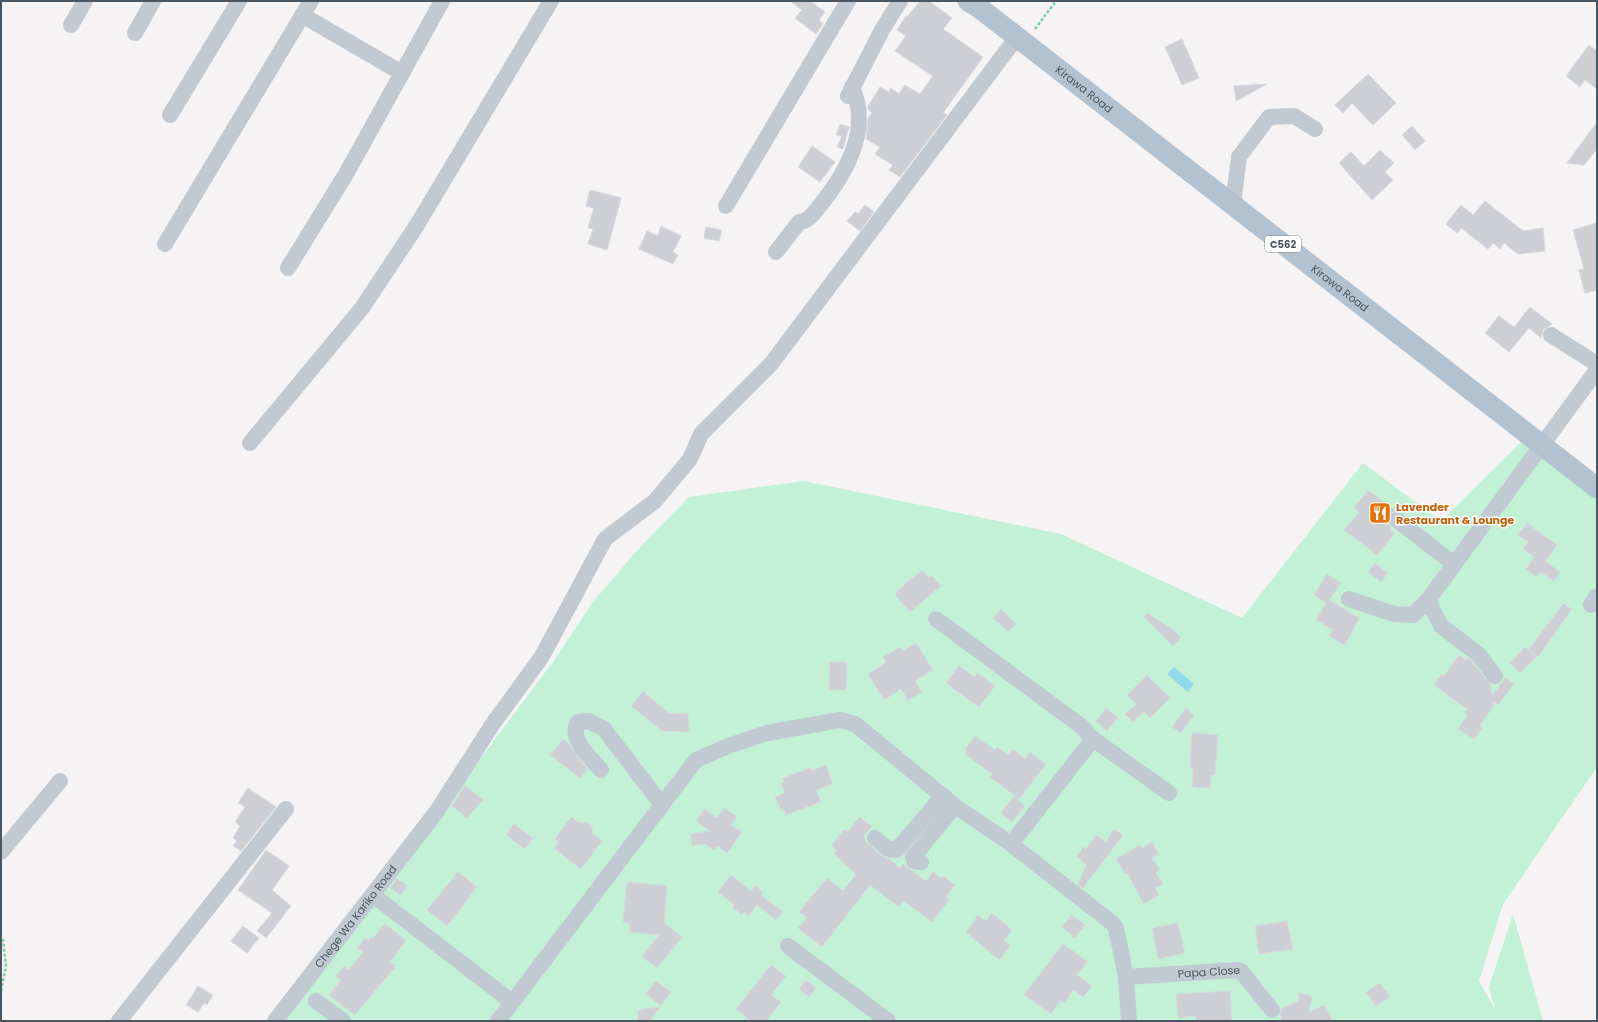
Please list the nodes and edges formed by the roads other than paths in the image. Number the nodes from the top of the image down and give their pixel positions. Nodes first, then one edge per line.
1 (85, 1) edge
2 (153, 1) edge
3 (239, 1) edge
4 (311, 1) edge
5 (442, 1) edge
6 (551, 1) edge
7 (848, 1) edge
8 (900, 1) edge
9 (968, 1) edge
10 (302, 15) junction
11 (71, 25) dead end
12 (135, 33) dead end
13 (1021, 40) junction
14 (402, 73) junction
15 (170, 115) dead end
16 (1315, 129) dead end
17 (1233, 205) junction
18 (726, 206) dead end
19 (165, 244) dead end
20 (776, 252) dead end
21 (288, 268) dead end
22 (1550, 335) dead end
23 (1597, 364) edge
24 (1597, 370) edge
25 (250, 443) dead end
26 (1541, 446) junction
27 (1597, 488) edge
28 (1397, 520) dead end
29 (1454, 564) junction
30 (1349, 599) dead end
31 (1428, 600) junction
32 (936, 620) dead end
33 (1495, 676) dead end
34 (1093, 739) junction
35 (601, 770) dead end
36 (60, 781) dead end
37 (1169, 793) dead end
38 (949, 801) junction
39 (662, 805) junction
40 (286, 809) dead end
41 (875, 838) dead end
42 (1011, 844) junction
43 (1, 852) edge
44 (920, 862) dead end
45 (378, 899) dead end
46 (788, 946) dead end
47 (1126, 977) junction
48 (316, 1001) dead end
49 (512, 1002) junction
50 (1272, 1010) dead end
51 (119, 1021) edge
52 (274, 1021) edge
53 (343, 1021) edge
54 (498, 1021) edge
55 (888, 1021) edge
56 (1129, 1021) edge

1 - 11 street
2 - 12 street
3 - 15 street
4 - 10 street
5 - 14 street
6 - 25 street
7 - 18 street
8 - 20 street
9 - 13 main road, Kirawa Road / C562
10 - 14 street
10 - 19 street
13 - 17 main road, Kirawa Road / C562
13 - 52 street, Chege Wa Kariko Road
14 - 21 street
16 - 17 street
17 - 26 main road, Kirawa Road / C562
22 - 23 street
24 - 26 street
26 - 27 main road, Kirawa Road / C562
26 - 29 street
28 - 29 street
29 - 31 street
30 - 31 street
31 - 33 street
32 - 34 street
34 - 37 street
34 - 42 street
35 - 39 street
36 - 43 street
38 - 39 street
38 - 41 street
38 - 42 street
38 - 44 street
39 - 49 street
40 - 51 street
42 - 47 street
45 - 49 street
46 - 55 street
47 - 50 street, Papa Close
47 - 56 street
48 - 53 street
49 - 54 street

